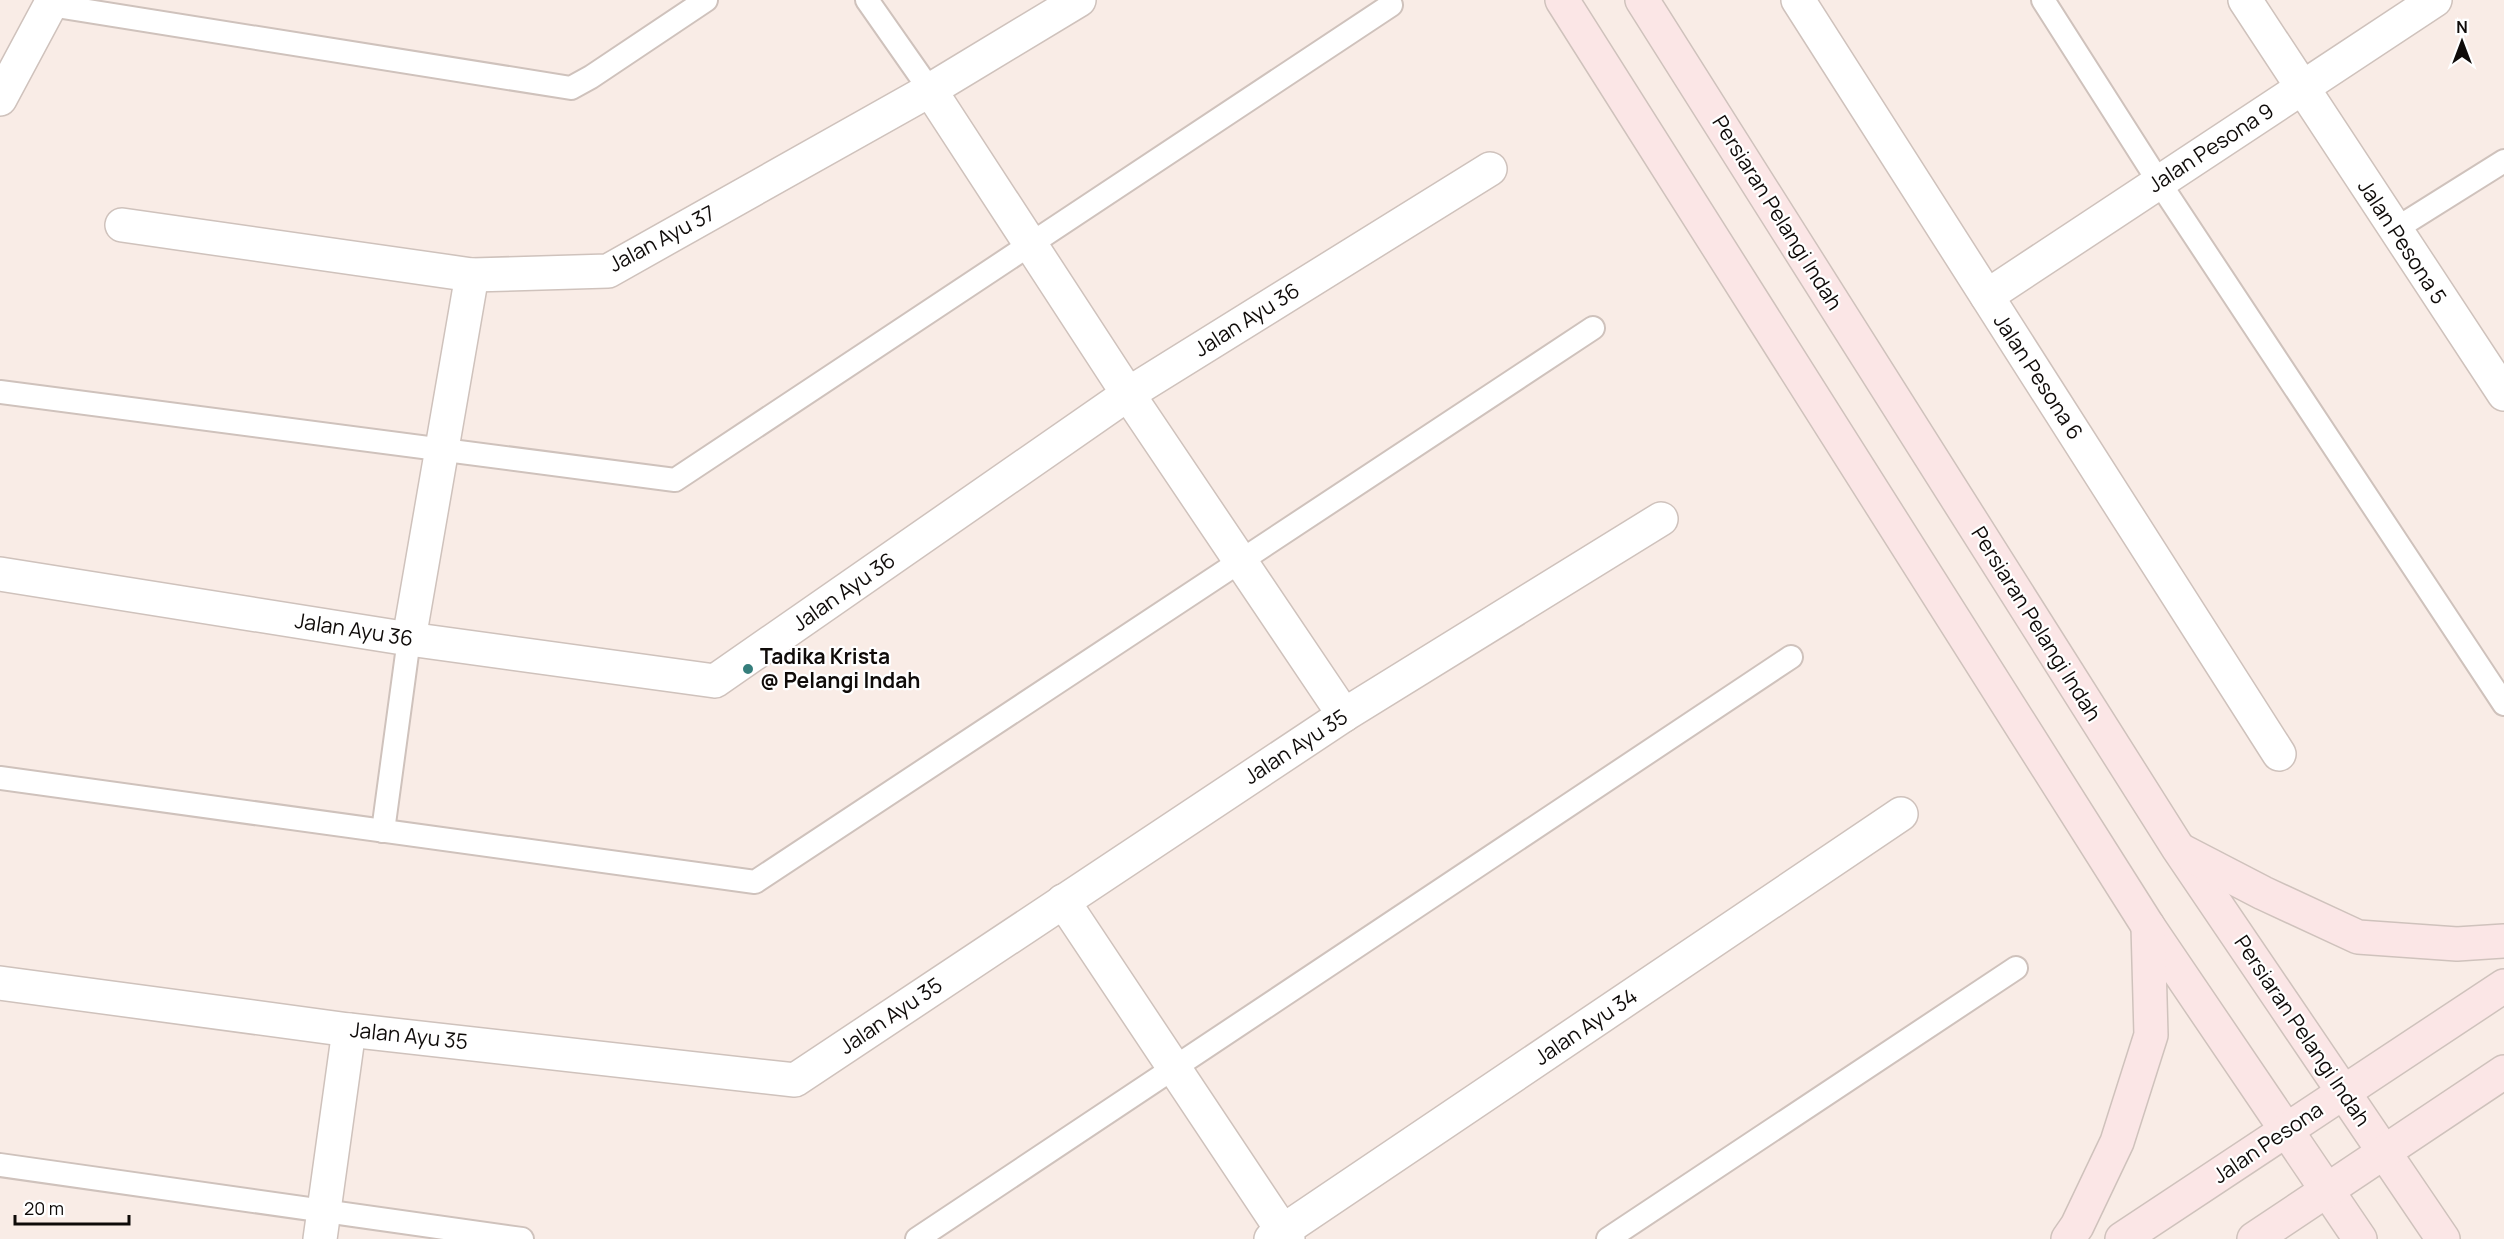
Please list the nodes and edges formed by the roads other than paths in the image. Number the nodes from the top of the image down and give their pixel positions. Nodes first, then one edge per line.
1 (706, 0) edge
2 (867, 0) edge
3 (1079, 0) edge
4 (1562, 0) edge
5 (1642, 0) edge
6 (1798, 0) edge
7 (2043, 0) edge
8 (2245, 0) edge
9 (2435, 0) edge
10 (51, 3) edge
11 (1391, 5) dead end
12 (12, 50) edge
13 (2302, 88) junction
14 (930, 90) junction
15 (0, 99) edge
16 (2504, 161) edge
17 (1490, 169) dead end
18 (2159, 182) junction
19 (122, 225) dead end
20 (2394, 230) junction
21 (1030, 244) junction
22 (472, 275) junction
23 (1987, 296) junction
24 (1593, 328) dead end
25 (0, 392) edge
26 (1128, 394) junction
27 (2504, 394) edge
28 (442, 450) junction
29 (1660, 519) dead end
30 (1240, 561) junction
31 (0, 574) edge
32 (409, 639) junction
33 (1791, 657) dead end
34 (2504, 704) edge
35 (1344, 715) junction
36 (2278, 754) dead end
37 (0, 778) edge
38 (1901, 814) dead end
39 (383, 831) junction
40 (2178, 848) junction
41 (1063, 901) junction
42 (2148, 926) junction
43 (2504, 941) edge
44 (2016, 968) dead end
45 (0, 982) edge
46 (2504, 986) edge
47 (348, 1030) junction
48 (1174, 1068) junction
49 (2504, 1072) edge
50 (2343, 1092) junction
51 (2288, 1131) junction
52 (2384, 1151) junction
53 (0, 1165) edge
54 (2329, 1191) junction
55 (322, 1225) edge
56 (1281, 1237) edge
57 (522, 1239) edge
58 (917, 1239) edge
59 (1608, 1239) edge
60 (2068, 1239) edge
61 (2122, 1239) edge
62 (2254, 1239) edge
63 (2360, 1239) edge
64 (2443, 1239) edge

1 - 10 lane
2 - 14 lane
3 - 14 street, Jalan Ayu 37
4 - 42 main road
5 - 40 main road, Persiaran Pelangi Indah
6 - 23 street, Jalan Pesona 6
7 - 18 lane
8 - 13 street, Jalan Pesona 5
9 - 13 street, Jalan Pesona 9
10 - 12 street
11 - 21 lane
12 - 15 street
13 - 18 street, Jalan Pesona 9
13 - 20 street, Jalan Pesona 5
14 - 21 street
14 - 22 street, Jalan Ayu 37
16 - 20 lane
17 - 26 street, Jalan Ayu 36
18 - 23 street, Jalan Pesona 9
18 - 34 lane
19 - 22 street, Jalan Ayu 37
20 - 27 street, Jalan Pesona 5
21 - 26 street
21 - 28 lane
22 - 28 street
23 - 36 street, Jalan Pesona 6
24 - 30 lane
25 - 28 lane
26 - 30 street
26 - 32 street, Jalan Ayu 36
28 - 32 street
29 - 35 street, Jalan Ayu 35
30 - 35 street
30 - 39 lane
31 - 32 street, Jalan Ayu 36
32 - 39 lane
33 - 48 lane
35 - 41 street, Jalan Ayu 35
37 - 39 lane
38 - 56 street, Jalan Ayu 34
40 - 43 main road
40 - 50 main road, Persiaran Pelangi Indah
41 - 47 street, Jalan Ayu 35
41 - 48 street
42 - 51 main road
42 - 60 main road
44 - 59 lane
45 - 47 street, Jalan Ayu 35
46 - 50 main road, Jalan Pesona
47 - 55 street
48 - 56 street
48 - 58 lane
49 - 52 main road
50 - 51 main road, Jalan Pesona
50 - 52 main road, Persiaran Pelangi Indah
51 - 54 main road
51 - 61 main road, Jalan Pesona
52 - 54 main road
52 - 64 main road, Persiaran Pelangi Indah
53 - 55 lane
54 - 62 main road
54 - 63 main road
55 - 57 lane

